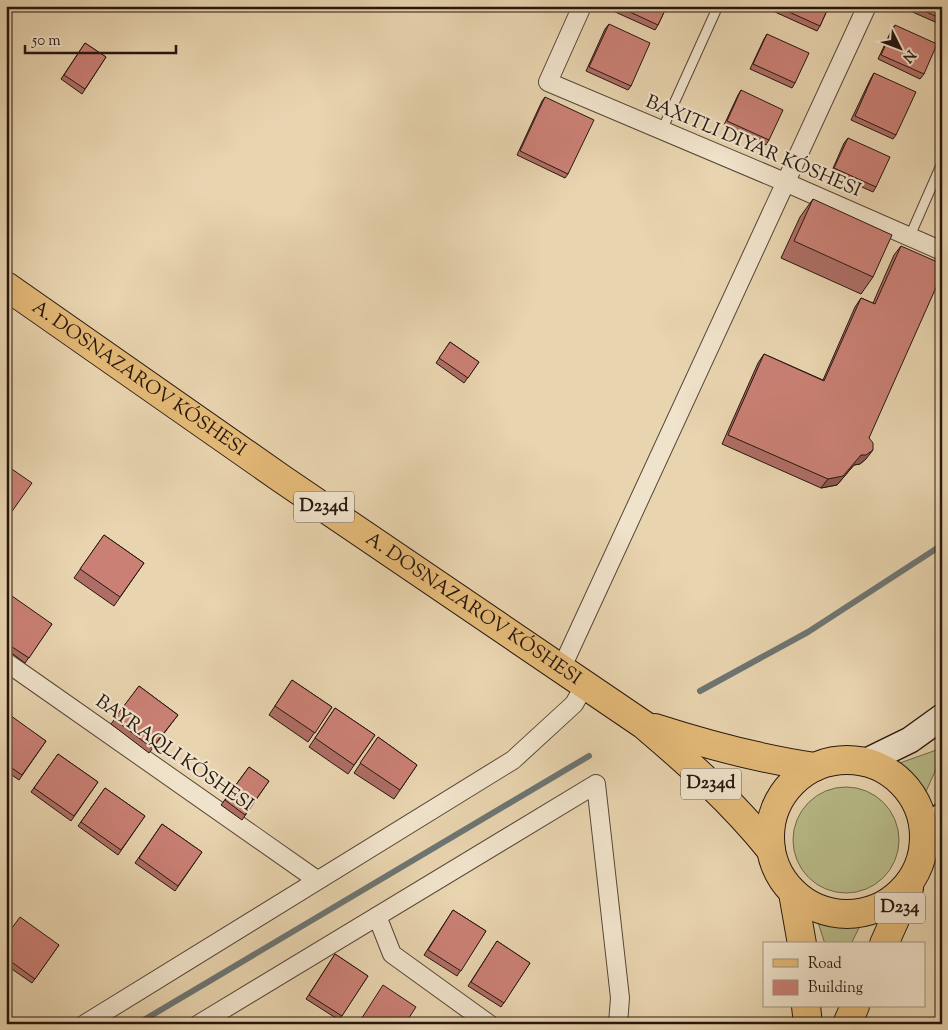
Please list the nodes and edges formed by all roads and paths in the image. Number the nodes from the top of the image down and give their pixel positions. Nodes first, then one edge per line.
1 (582, 6) edge
2 (718, 6) edge
3 (867, 6) edge
4 (662, 130) junction
5 (942, 163) edge
6 (787, 183) junction
7 (909, 238) junction
8 (942, 251) edge
9 (6, 286) edge
10 (6, 662) edge
11 (562, 667) junction
12 (586, 683) junction
13 (942, 717) edge
14 (644, 725) junction
15 (865, 762) junction
16 (815, 767) junction
17 (942, 816) edge
18 (771, 850) junction
19 (918, 866) junction
20 (317, 880) junction
21 (793, 893) junction
22 (378, 916) junction
23 (802, 942) edge
24 (885, 942) edge
25 (806, 1008) edge
26 (854, 1008) edge
27 (85, 1024) edge
28 (199, 1024) edge
29 (489, 1024) edge
30 (618, 1024) edge
31 (808, 1024) edge
32 (847, 1024) edge

1 - 4 street
2 - 4 lane
3 - 6 street
4 - 6 street
5 - 7 lane
6 - 7 street
6 - 11 street
7 - 8 street
9 - 11 main road, A. DOSNAZAROV KÓSHESI / D234d
10 - 20 street
11 - 12 main road, A. DOSNAZAROV KÓSHESI / D234d
12 - 14 main road, A. DOSNAZAROV KÓSHESI / D234d
12 - 20 street
13 - 15 main road
14 - 16 main road, D234d
14 - 18 main road, D234d
15 - 16 main road, D234
15 - 19 main road, D234
16 - 18 main road, D234
17 - 19 main road, D234
18 - 21 main road
19 - 21 main road, D234
19 - 24 main road, D234
20 - 27 street
21 - 23 main road
22 - 28 street
22 - 29 street
22 - 30 street
25 - 31 main road
26 - 32 main road

